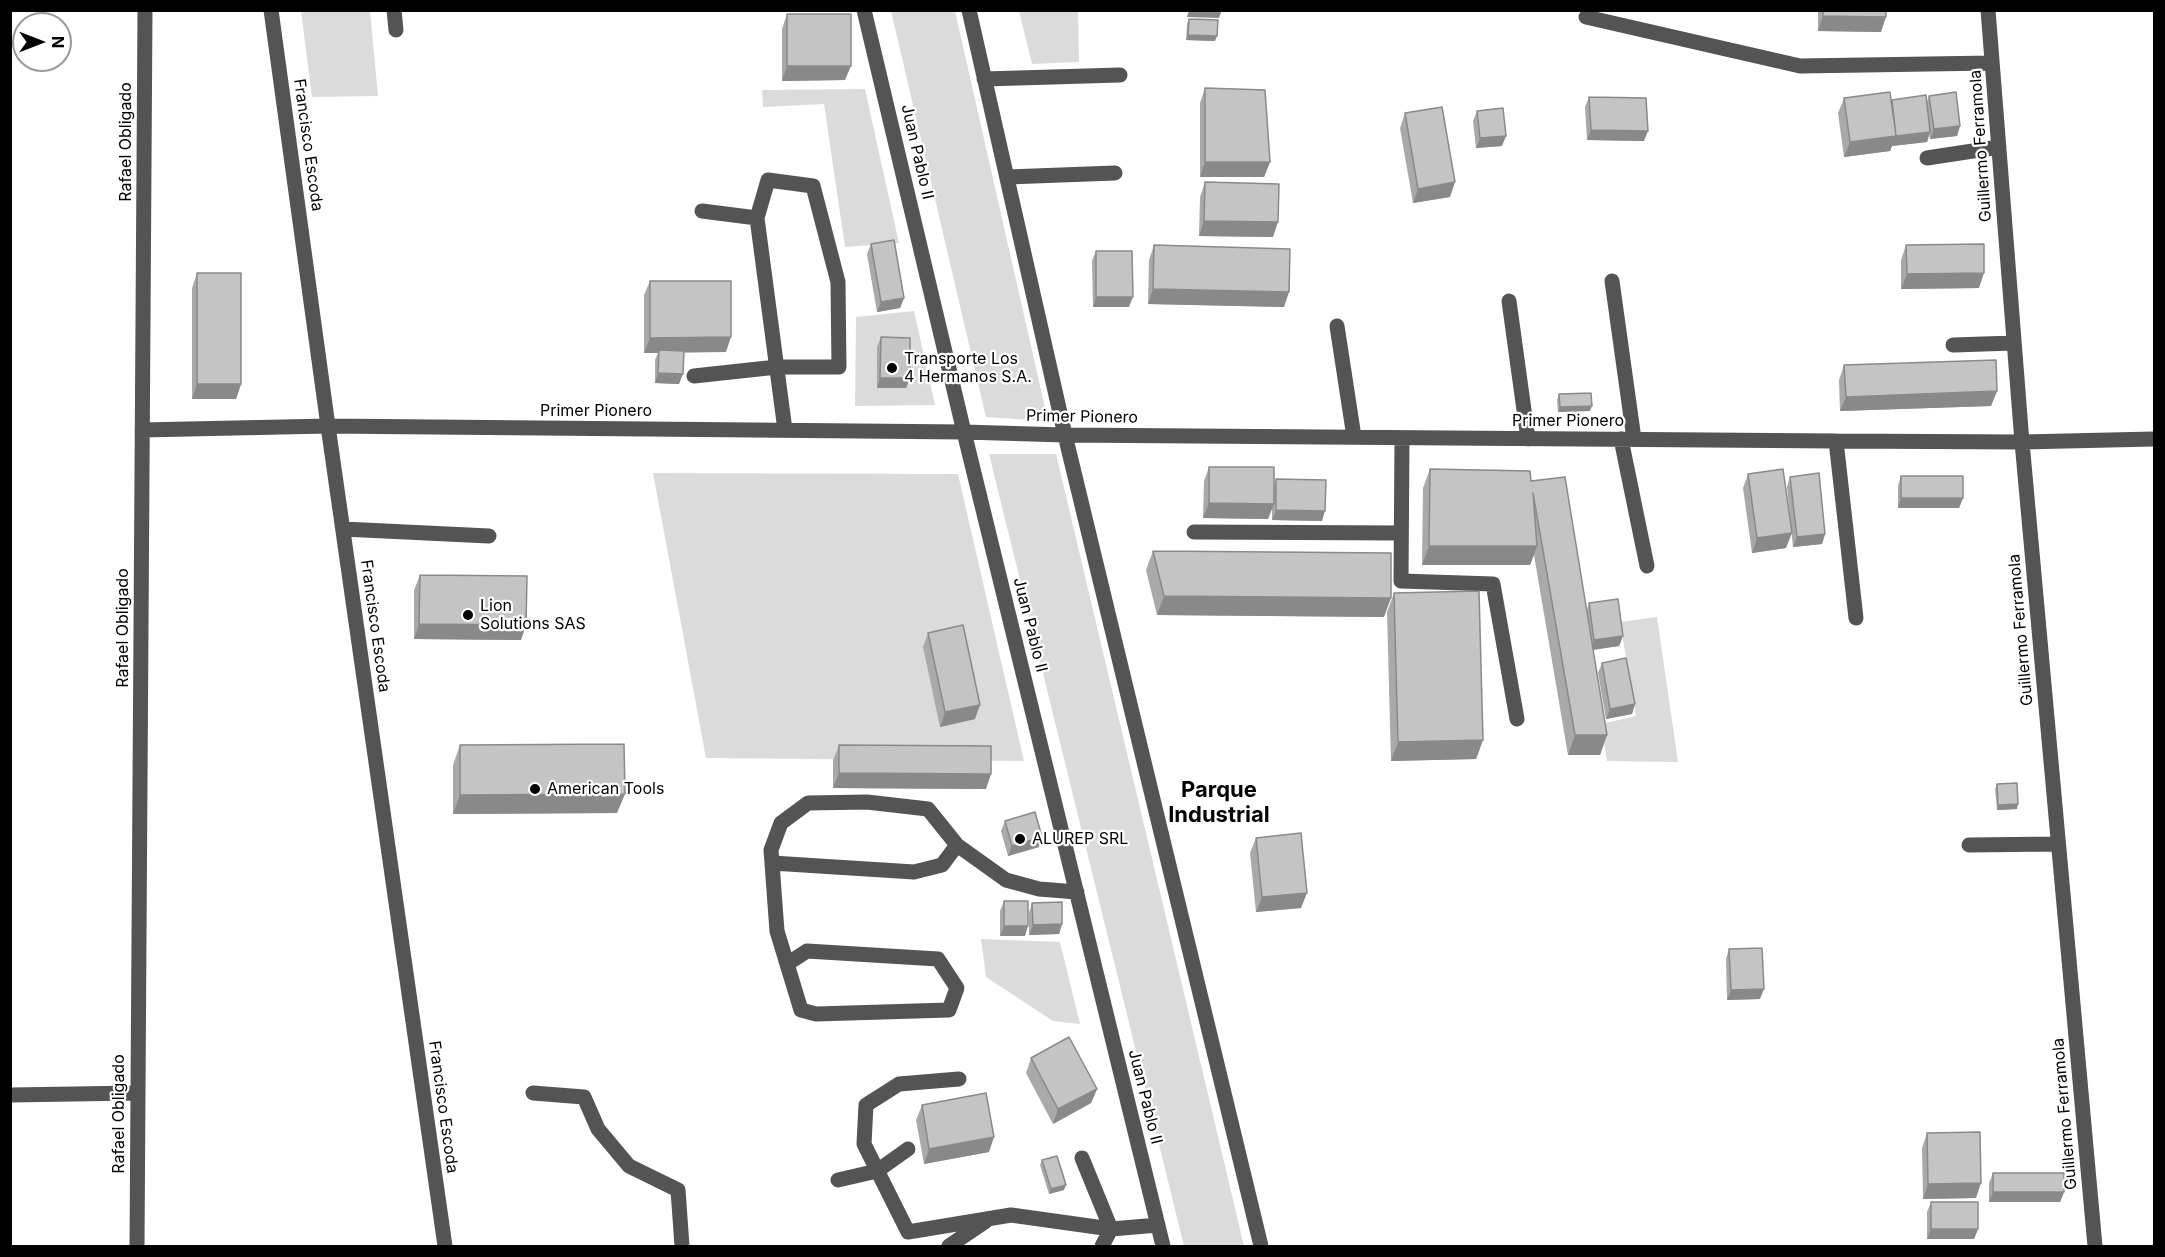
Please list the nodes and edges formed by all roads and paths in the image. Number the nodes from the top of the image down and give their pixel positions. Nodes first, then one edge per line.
1 (145, 10) edge
2 (271, 10) edge
3 (394, 10) edge
4 (864, 10) edge
5 (969, 10) edge
6 (1988, 10) edge
7 (1586, 17) dead end
8 (396, 30) dead end
9 (1992, 63) junction
10 (1120, 75) dead end
11 (984, 79) junction
12 (1999, 147) junction
13 (1927, 158) dead end
14 (1114, 173) dead end
15 (1007, 177) junction
16 (702, 212) dead end
17 (757, 218) junction
18 (1612, 281) dead end
19 (1509, 301) dead end
20 (1337, 326) dead end
21 (2014, 343) junction
22 (1953, 345) dead end
23 (777, 367) junction
24 (694, 376) dead end
25 (328, 426) junction
26 (142, 430) junction
27 (785, 430) junction
28 (964, 432) junction
29 (1065, 435) junction
30 (1354, 437) junction
31 (1402, 438) junction
32 (1528, 438) junction
33 (1627, 439) junction
34 (2154, 439) edge
35 (1836, 441) junction
36 (2022, 442) junction
37 (343, 529) junction
38 (1194, 532) dead end
39 (1401, 533) junction
40 (489, 536) dead end
41 (1647, 566) dead end
42 (1856, 618) dead end
43 (1517, 719) dead end
44 (2058, 844) junction
45 (957, 845) junction
46 (1969, 845) dead end
47 (772, 863) junction
48 (1077, 892) junction
49 (787, 964) junction
50 (960, 1079) dead end
51 (138, 1093) junction
52 (533, 1093) dead end
53 (10, 1095) edge
54 (908, 1149) dead end
55 (1082, 1158) dead end
56 (877, 1171) junction
57 (837, 1180) dead end
58 (992, 1218) junction
59 (1158, 1225) junction
60 (1111, 1229) junction
61 (136, 1246) edge
62 (445, 1246) edge
63 (682, 1246) edge
64 (949, 1246) edge
65 (1102, 1246) edge
66 (1163, 1246) edge
67 (1261, 1246) edge
68 (2095, 1246) edge

1 - 26 street, Rafael Obligado
2 - 25 street, Francisco Escoda
3 - 8 street
4 - 28 street, Juan Pablo II
5 - 11 street
6 - 9 street, Guillermo Ferramola
7 - 9 street
9 - 12 street, Guillermo Ferramola
10 - 11 street
11 - 15 street
12 - 13 street
12 - 21 street, Guillermo Ferramola
14 - 15 street
15 - 29 street
16 - 17 street
17 - 23 street
17 - 23 street
18 - 33 street
19 - 32 street
20 - 30 street
21 - 22 street
21 - 36 street, Guillermo Ferramola
23 - 24 street
23 - 27 street
25 - 26 street, Primer Pionero
25 - 27 street, Primer Pionero
25 - 37 street, Francisco Escoda
26 - 51 street, Rafael Obligado
27 - 28 street, Primer Pionero
28 - 29 street, Primer Pionero
28 - 48 street, Juan Pablo II
29 - 30 street, Primer Pionero
29 - 67 street
30 - 31 street, Primer Pionero
31 - 32 street, Primer Pionero
31 - 39 street
32 - 33 street, Primer Pionero
33 - 35 street, Primer Pionero
33 - 41 street
34 - 36 street, Primer Pionero
35 - 36 street, Primer Pionero
35 - 42 street
36 - 44 street, Guillermo Ferramola
37 - 40 street
37 - 62 street, Francisco Escoda
38 - 39 street
39 - 43 street
44 - 46 street
44 - 68 street, Guillermo Ferramola
45 - 47 street
45 - 47 street
45 - 48 street
47 - 49 street
48 - 59 street, Juan Pablo II
49 - 49 street
50 - 56 street
51 - 53 street
51 - 61 street, Rafael Obligado
52 - 63 street
54 - 56 street
55 - 60 street
56 - 57 street
56 - 58 street
58 - 60 street
58 - 64 street
59 - 60 street
59 - 66 street, Juan Pablo II
60 - 65 street

